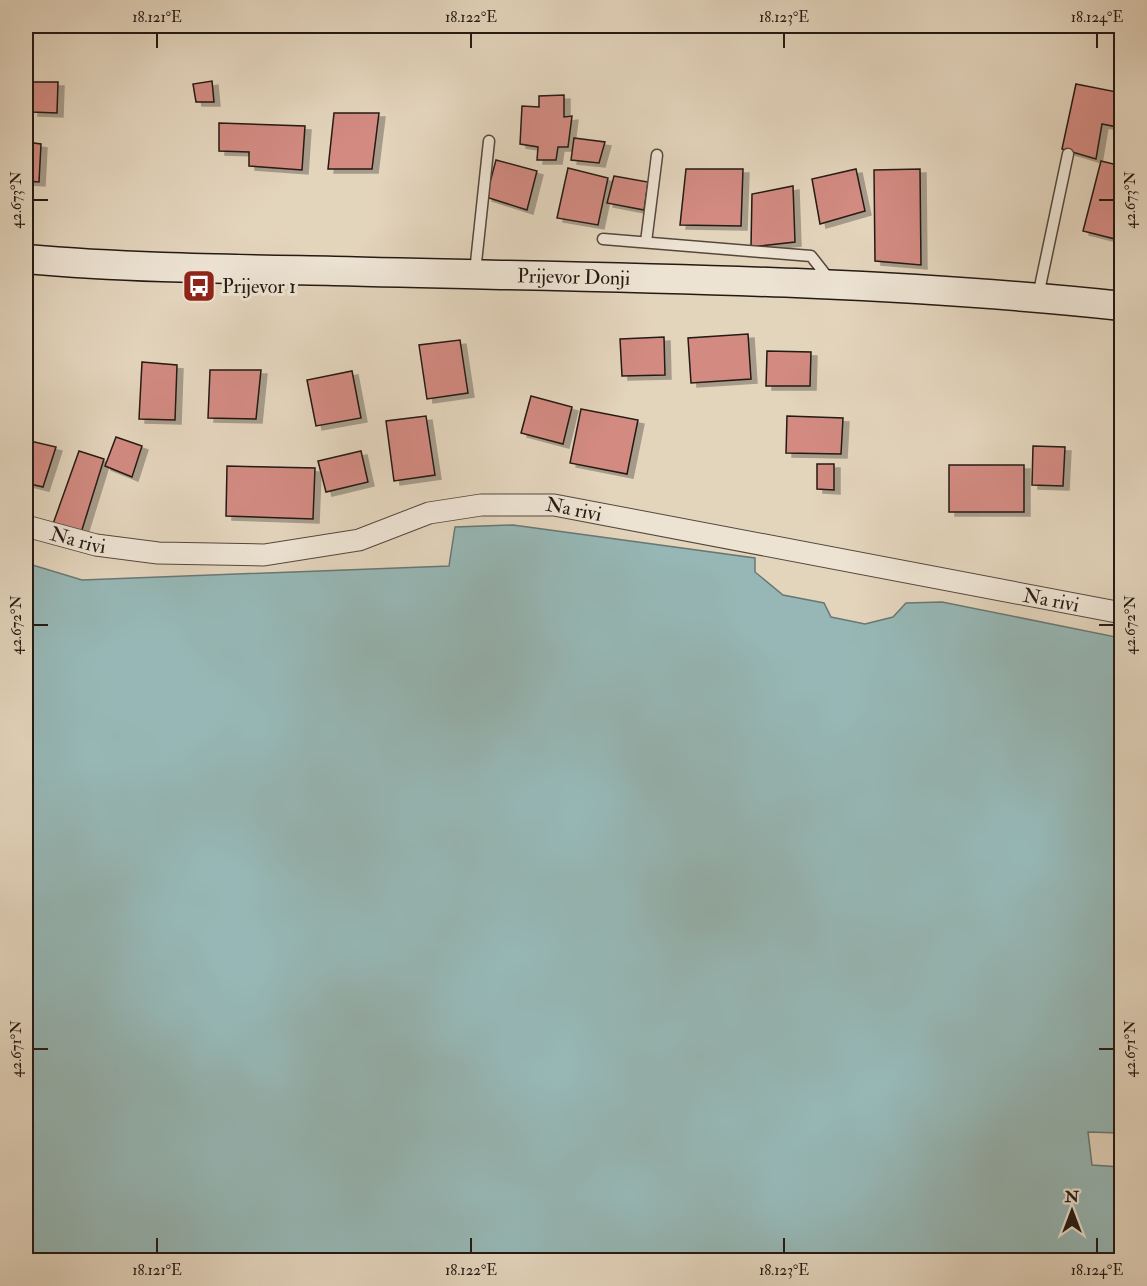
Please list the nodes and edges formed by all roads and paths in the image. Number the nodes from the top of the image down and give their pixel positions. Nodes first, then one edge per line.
1 (489, 141) dead end
2 (1068, 154) dead end
3 (657, 155) dead end
4 (603, 239) dead end
5 (646, 242) junction
6 (26, 259) edge
7 (475, 275) junction
8 (833, 284) junction
9 (1038, 297) junction
10 (1122, 306) edge
11 (26, 526) edge
12 (1122, 613) edge

1 - 7 lane
2 - 9 lane
3 - 5 lane
4 - 5 lane
5 - 8 lane
6 - 7 main road, Prijevor Donji
7 - 8 main road, Prijevor Donji
8 - 9 main road, Prijevor Donji
9 - 10 main road, Prijevor Donji
11 - 12 street, Na rivi

